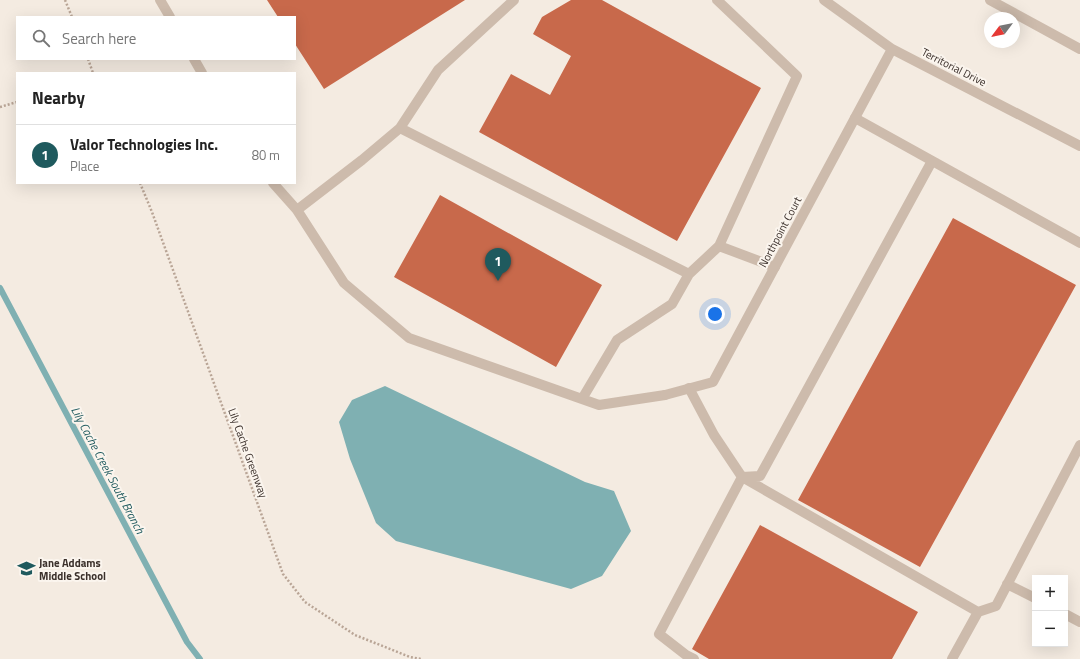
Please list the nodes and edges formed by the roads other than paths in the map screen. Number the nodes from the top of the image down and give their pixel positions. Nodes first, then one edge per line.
1 (160, 0) edge
2 (514, 0) edge
3 (717, 0) edge
4 (824, 0) edge
5 (990, 0) edge
6 (169, 16) edge
7 (892, 49) junction
8 (1080, 50) edge
9 (195, 60) edge
10 (201, 72) edge
11 (855, 118) junction
12 (400, 128) junction
13 (1080, 146) edge
14 (932, 161) junction
15 (274, 184) edge
16 (297, 210) junction
17 (1080, 242) edge
18 (719, 246) junction
19 (775, 268) junction
20 (689, 274) junction
21 (689, 388) junction
22 (582, 398) junction
23 (1080, 445) edge
24 (742, 477) junction
25 (1007, 584) junction
26 (1032, 596) edge
27 (978, 612) junction
28 (1068, 616) edge
29 (1080, 622) edge
30 (694, 659) edge
31 (952, 659) edge

1 - 6 street
2 - 12 street
3 - 18 street
4 - 7 street, Territorial Drive
5 - 8 street
7 - 11 street, Northpoint Court
7 - 13 street, Territorial Drive
9 - 10 street
11 - 14 street
11 - 19 street, Northpoint Court
12 - 16 street
12 - 20 street
14 - 17 street
14 - 24 street
15 - 16 street, Northpoint Court
16 - 22 street, Northpoint Court
18 - 19 street
18 - 20 street
19 - 21 street, Northpoint Court
20 - 22 street
21 - 22 street, Northpoint Court
21 - 24 street
23 - 25 street
24 - 27 street
24 - 30 street
25 - 26 street
25 - 27 street
27 - 31 street
28 - 29 street

